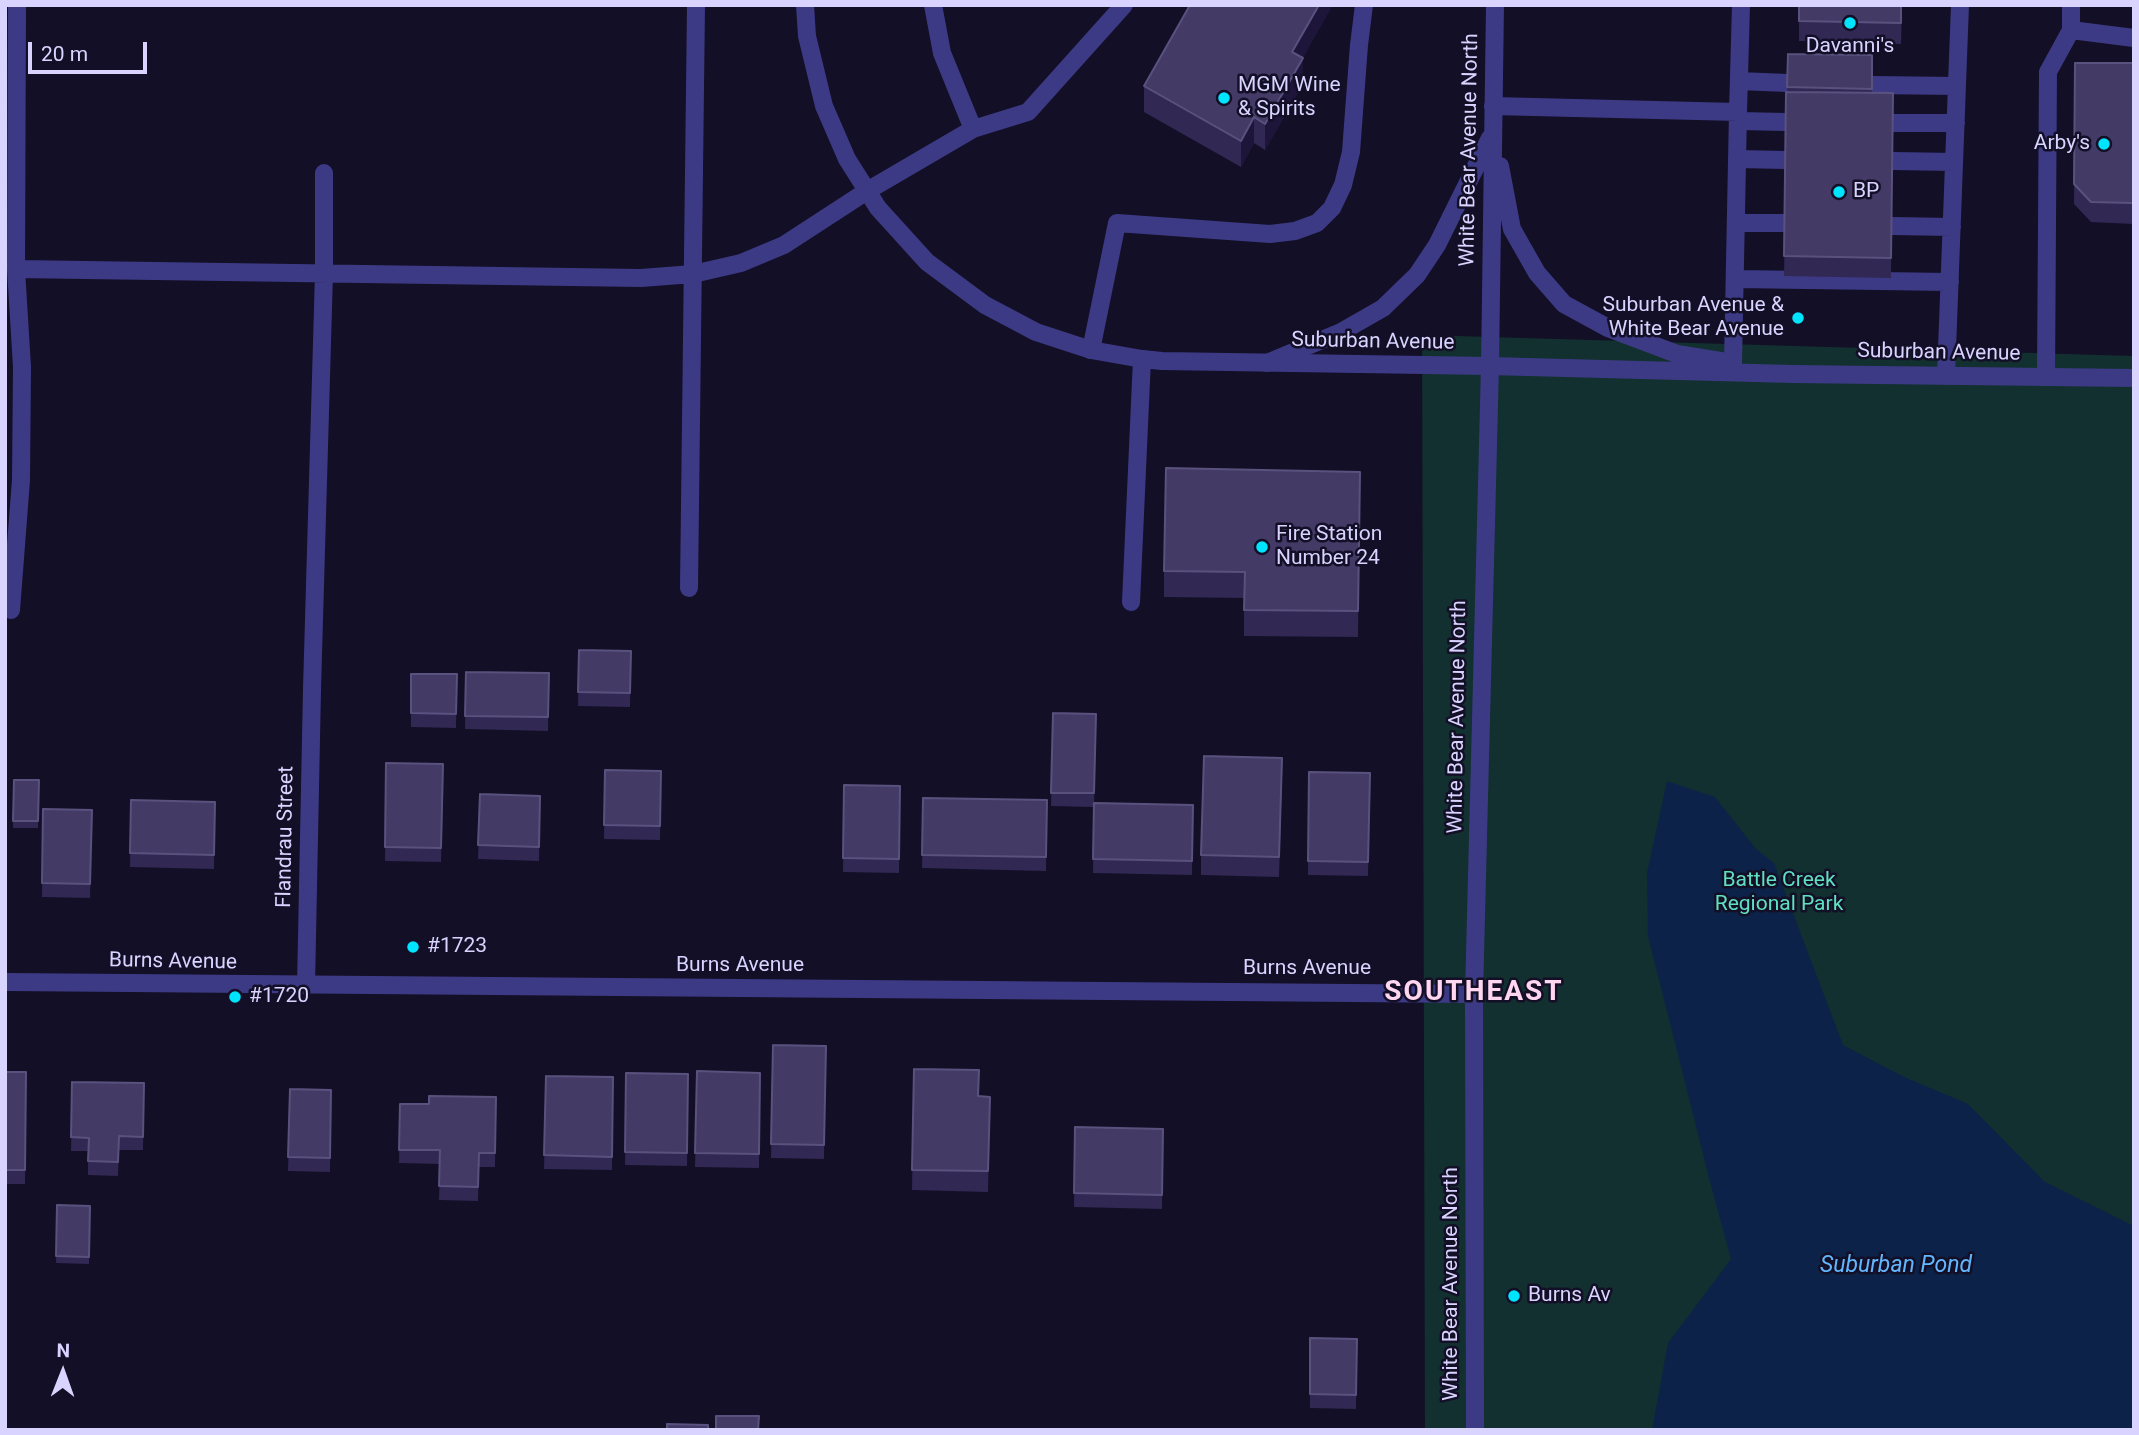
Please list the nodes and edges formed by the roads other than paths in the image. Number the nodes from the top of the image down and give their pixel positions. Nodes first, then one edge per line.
1 (17, 5) edge
2 (696, 5) edge
3 (805, 5) edge
4 (933, 5) edge
5 (1124, 5) edge
6 (1364, 5) edge
7 (1494, 5) edge
8 (1741, 5) edge
9 (1960, 5) edge
10 (2071, 5) edge
11 (2071, 30) junction
12 (2134, 38) edge
13 (1739, 81) junction
14 (1788, 83) edge
15 (1872, 85) edge
16 (1957, 86) junction
17 (1493, 106) junction
18 (1738, 116) junction
19 (1786, 122) edge
20 (1893, 123) edge
21 (1956, 123) junction
22 (972, 129) junction
23 (1493, 132) junction
24 (1737, 159) junction
25 (1786, 160) edge
26 (1893, 161) edge
27 (1954, 162) junction
28 (324, 173) dead end
29 (867, 191) junction
30 (1736, 223) junction
31 (1785, 223) edge
32 (1892, 226) edge
33 (1952, 227) junction
34 (16, 269) junction
35 (324, 273) junction
36 (693, 275) junction
37 (1735, 279) junction
38 (1951, 282) junction
39 (1091, 350) junction
40 (1142, 359) junction
41 (1267, 363) junction
42 (1734, 363) junction
43 (1490, 366) junction
44 (1793, 374) junction
45 (1947, 376) junction
46 (2046, 377) junction
47 (2134, 378) edge
48 (689, 588) dead end
49 (1132, 602) dead end
50 (11, 610) dead end
51 (5, 982) edge
52 (306, 986) junction
53 (1474, 994) junction
54 (1475, 1430) edge

1 - 34 street
2 - 36 street
3 - 29 street, Suburban Avenue
4 - 22 street
5 - 22 street
6 - 39 street
7 - 17 street, White Bear Avenue North
8 - 13 street
9 - 16 street
10 - 11 street
11 - 12 street
11 - 46 street
13 - 14 street
13 - 18 street
15 - 16 street
16 - 21 street
17 - 18 street
17 - 23 street, White Bear Avenue North
18 - 19 street
18 - 24 street
20 - 21 street
21 - 27 street
22 - 29 street
23 - 41 street
23 - 42 street
23 - 43 street, White Bear Avenue North
24 - 25 street
24 - 30 street
26 - 27 street
27 - 33 street
28 - 35 street, Flandrau Street
29 - 36 street
29 - 39 street, Suburban Avenue
30 - 31 street
30 - 37 street
32 - 33 street
33 - 38 street
34 - 35 street
34 - 50 street
35 - 36 street
35 - 52 street, Flandrau Street
36 - 48 street
37 - 38 street
37 - 42 street
38 - 45 street
39 - 40 street, Suburban Avenue
40 - 41 street, Suburban Avenue
40 - 49 street
41 - 43 street, Suburban Avenue
42 - 44 street
43 - 44 street, Suburban Avenue
43 - 53 street, White Bear Avenue North
44 - 45 street, Suburban Avenue
45 - 46 street, Suburban Avenue
46 - 47 street, Suburban Avenue
51 - 52 street, Burns Avenue
52 - 53 street, Burns Avenue
53 - 54 street, White Bear Avenue North

